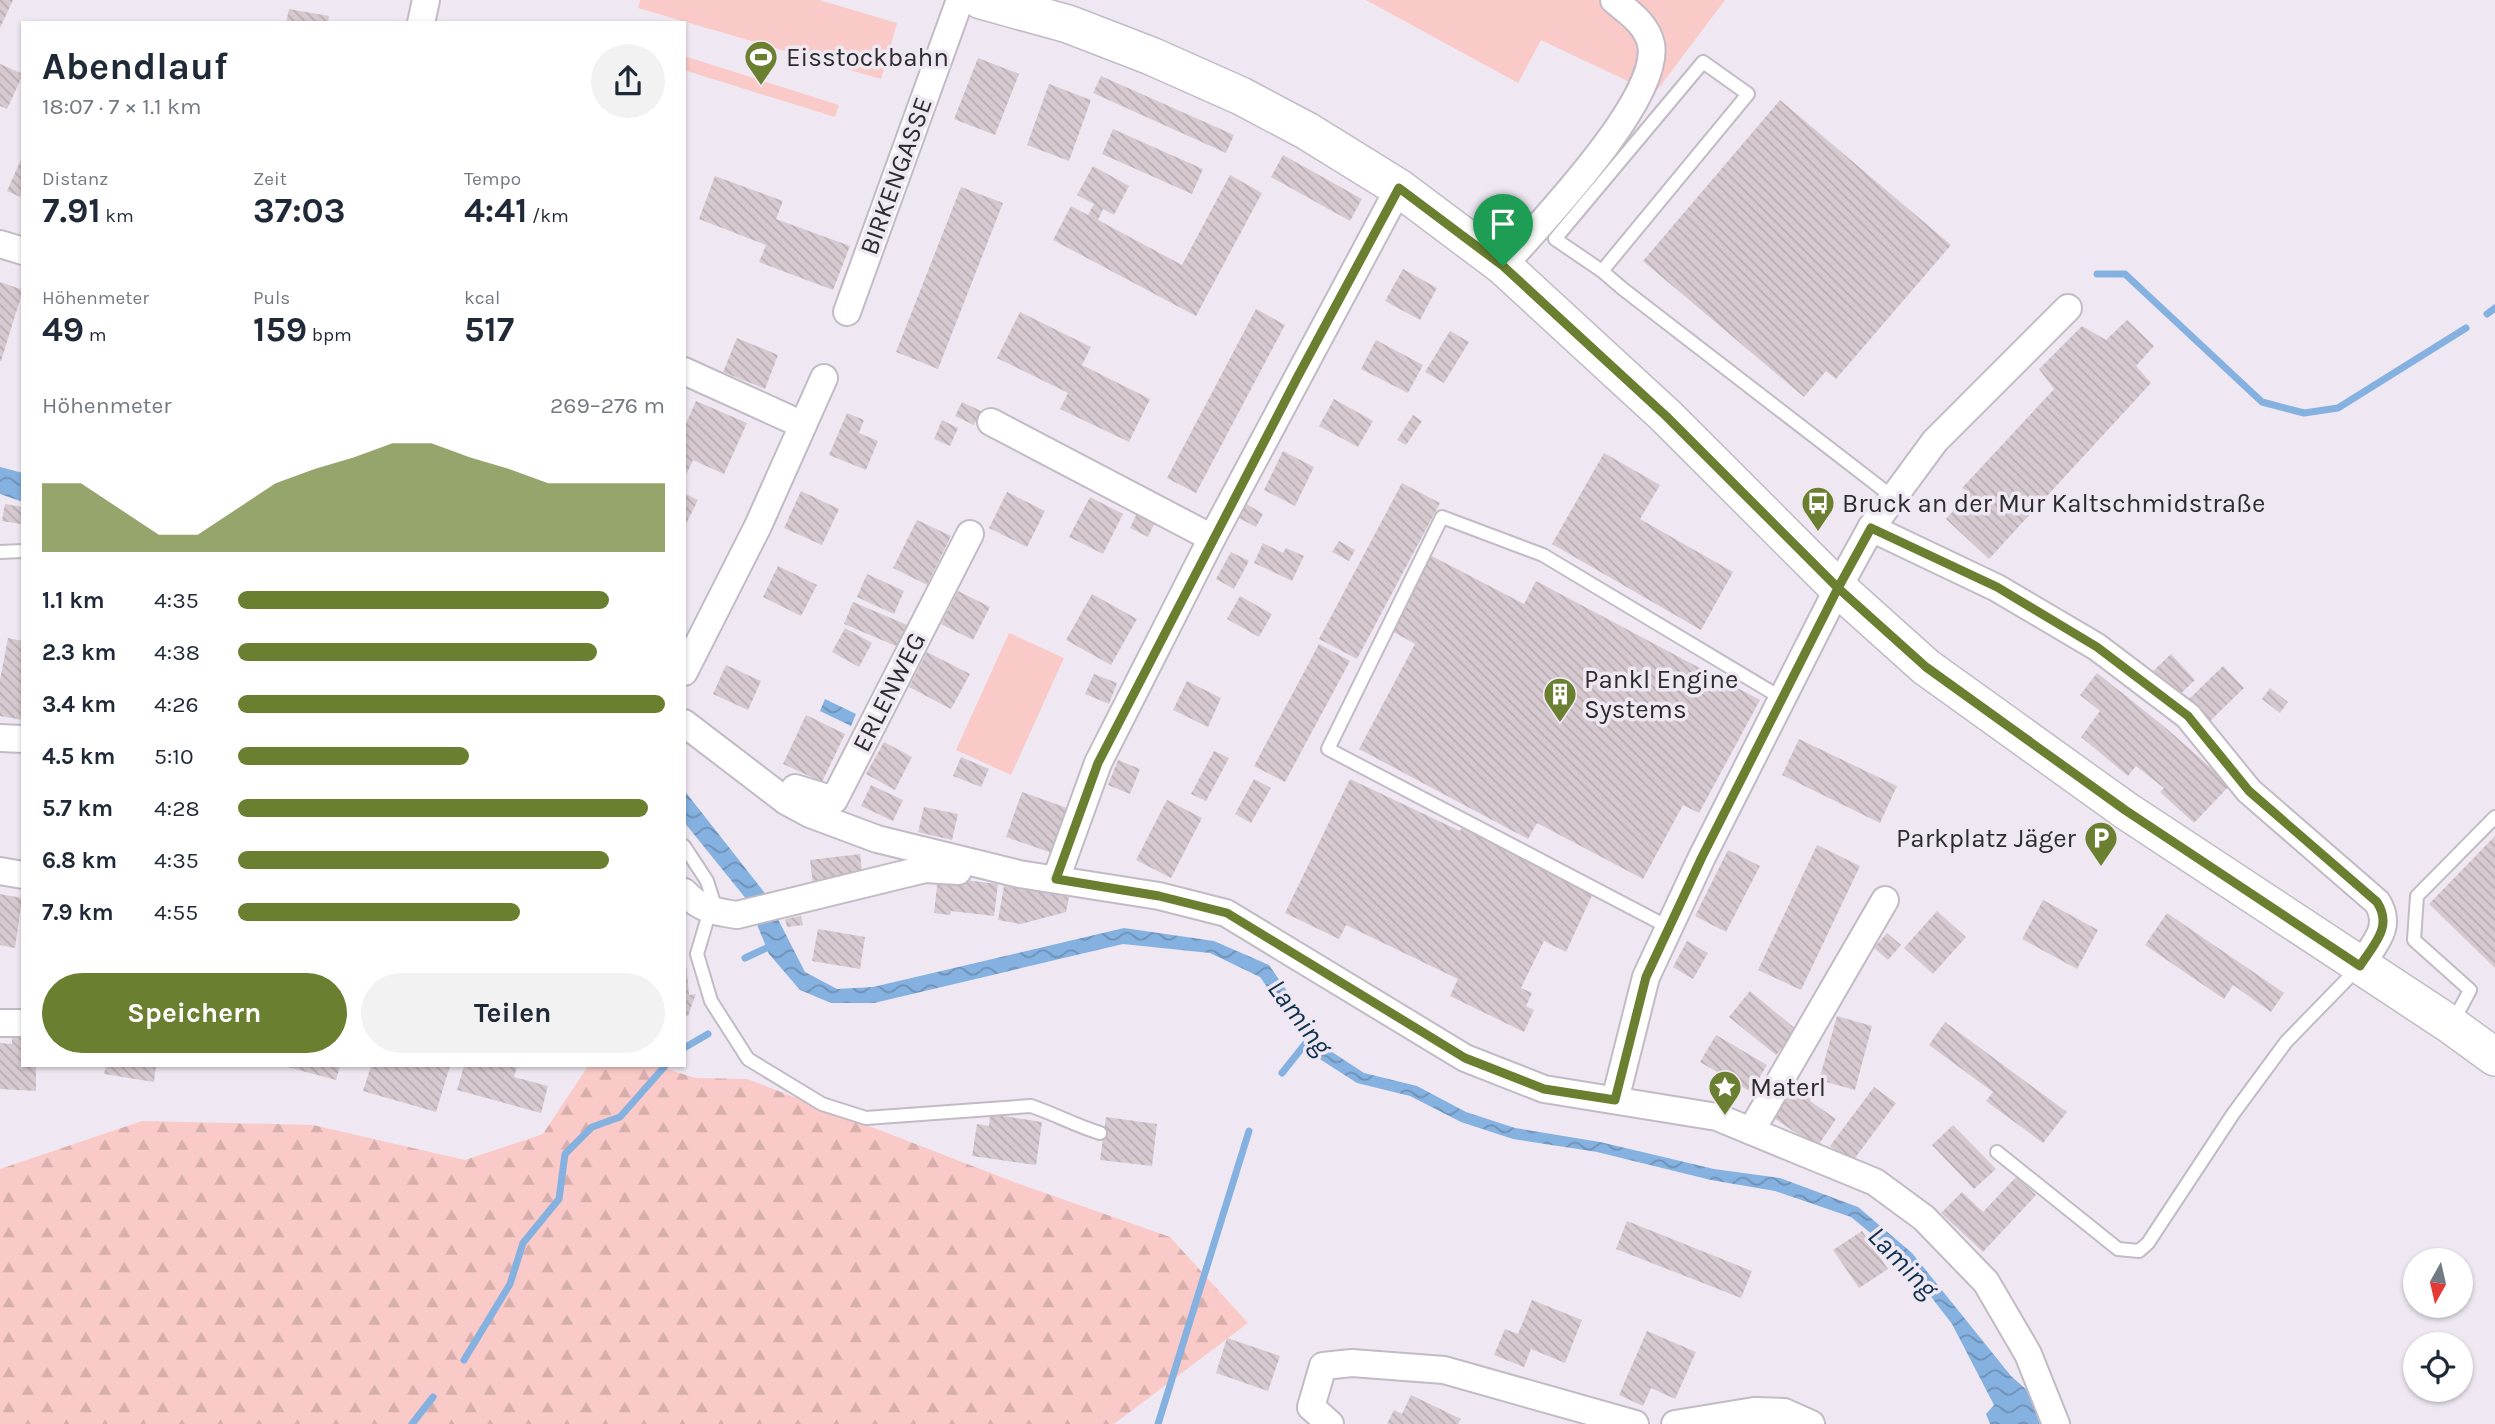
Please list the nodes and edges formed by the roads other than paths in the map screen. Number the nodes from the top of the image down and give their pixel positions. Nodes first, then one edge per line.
1 (426, 0) edge
2 (960, 0) edge
3 (981, 0) edge
4 (1614, 0) edge
5 (421, 21) edge
6 (1399, 188) junction
7 (0, 244) edge
8 (21, 250) edge
9 (1503, 266) junction
10 (1602, 271) junction
11 (2068, 308) dead end
12 (847, 312) dead end
13 (686, 372) edge
14 (824, 378) dead end
15 (991, 422) dead end
16 (803, 425) junction
17 (1894, 498) junction
18 (1871, 528) junction
19 (970, 534) dead end
20 (1212, 538) junction
21 (21, 551) edge
22 (0, 552) edge
23 (1838, 588) junction
24 (686, 668) edge
25 (1783, 699) junction
26 (686, 725) edge
27 (0, 738) edge
28 (21, 739) edge
29 (786, 801) junction
30 (2495, 817) edge
31 (686, 849) edge
32 (0, 872) edge
33 (1019, 874) junction
34 (21, 875) edge
35 (1056, 879) junction
36 (686, 894) edge
37 (1885, 900) dead end
38 (710, 911) junction
39 (1670, 928) junction
40 (2360, 966) junction
41 (0, 1023) edge
42 (21, 1023) edge
43 (2451, 1025) junction
44 (2495, 1057) edge
45 (1615, 1100) junction
46 (1751, 1131) junction
47 (1100, 1133) dead end
48 (1997, 1152) dead end
49 (1330, 1424) edge
50 (1635, 1424) edge
51 (1675, 1424) edge
52 (1811, 1424) edge
53 (2056, 1424) edge

1 - 5 street
2 - 12 street, BIRKENGASSE
3 - 6 main road
4 - 9 street
6 - 9 main road
6 - 20 street
7 - 8 street
9 - 23 main road
10 - 10 lane
10 - 17 lane
11 - 17 street
13 - 16 street
14 - 16 street
15 - 20 street
16 - 24 street
17 - 18 street
18 - 23 street
18 - 40 street
19 - 29 street, ERLENWEG
20 - 35 street
21 - 22 lane
23 - 25 street
23 - 40 main road
25 - 39 street
25 - 39 lane
26 - 29 street
27 - 28 street
29 - 33 street
30 - 43 lane
31 - 38 lane
32 - 34 street
33 - 35 street
33 - 38 street
35 - 45 street
36 - 38 street
37 - 46 street
38 - 47 lane
39 - 45 street
40 - 43 main road
40 - 48 lane
41 - 42 street
43 - 44 main road
45 - 46 street
46 - 53 street
49 - 50 street
51 - 52 street

